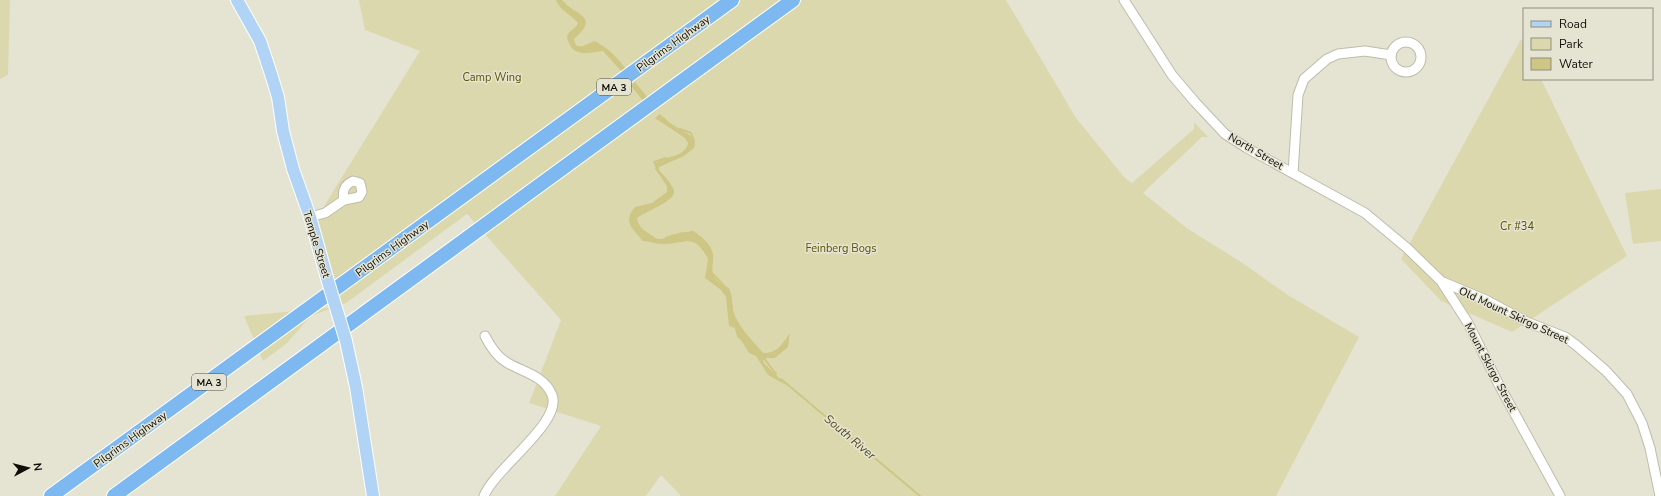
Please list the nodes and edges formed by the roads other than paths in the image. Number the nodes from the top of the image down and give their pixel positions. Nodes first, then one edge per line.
1 (238, 0) edge
2 (732, 0) edge
3 (793, 0) edge
4 (1124, 0) edge
5 (1391, 55) dead end
6 (1293, 173) junction
7 (344, 200) dead end
8 (310, 217) junction
9 (1407, 248) joint
10 (1441, 281) junction
11 (485, 336) dead end
12 (51, 496) edge
13 (114, 496) edge
14 (373, 496) edge
15 (484, 496) edge
16 (1560, 496) edge
17 (1660, 496) edge

1 - 8 main road, Temple Street
2 - 12 highway, Pilgrims Highway / MA 3
3 - 13 highway
4 - 6 street, North Street
5 - 6 street
6 - 9 street, North Street
7 - 8 street
8 - 14 main road, Temple Street, bridge
9 - 10 street, Mount Skirgo Street
10 - 16 street, Mount Skirgo Street
10 - 17 street, Old Mount Skirgo Street
11 - 15 street

